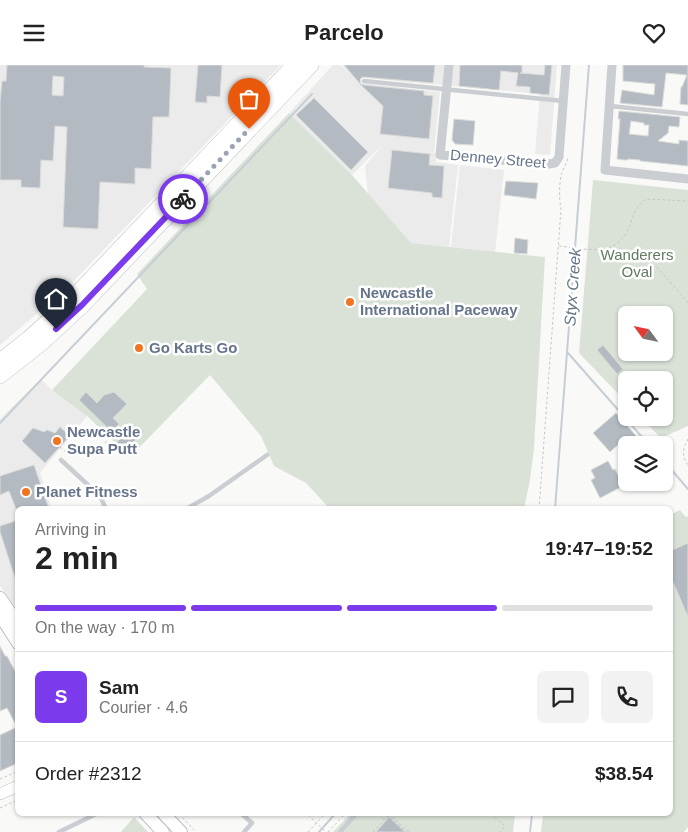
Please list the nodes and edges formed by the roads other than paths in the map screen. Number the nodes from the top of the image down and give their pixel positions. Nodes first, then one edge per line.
1 (294, 65) edge
2 (311, 65) edge
3 (450, 65) edge
4 (566, 65) edge
5 (612, 65) edge
6 (364, 81) dead end
7 (447, 90) junction
8 (563, 101) junction
9 (610, 106) junction
10 (688, 114) edge
11 (688, 179) edge
12 (126, 251) junction
13 (0, 361) edge
14 (0, 376) edge
15 (267, 455) dead end
16 (61, 460) dead end
17 (105, 506) edge
18 (191, 506) edge
19 (0, 598) edge
20 (0, 615) edge
21 (15, 620) edge
22 (15, 638) edge
23 (15, 787) edge
24 (0, 794) edge
25 (92, 816) edge
26 (148, 816) edge
27 (166, 816) edge
28 (244, 816) edge
29 (354, 816) edge
30 (59, 832) edge
31 (163, 832) edge
32 (181, 832) edge
33 (244, 832) edge
34 (340, 832) edge

1 - 12 highway
2 - 12 highway
3 - 7 street
4 - 8 street
5 - 9 street
6 - 7 lane
7 - 8 lane
7 - 8 street, Denney Street
9 - 10 lane
9 - 11 street
12 - 13 highway
12 - 14 highway
15 - 18 lane
16 - 17 lane
19 - 21 main road
20 - 22 main road
23 - 24 street
25 - 30 lane
26 - 31 main road
27 - 32 main road
28 - 33 lane
29 - 34 lane

